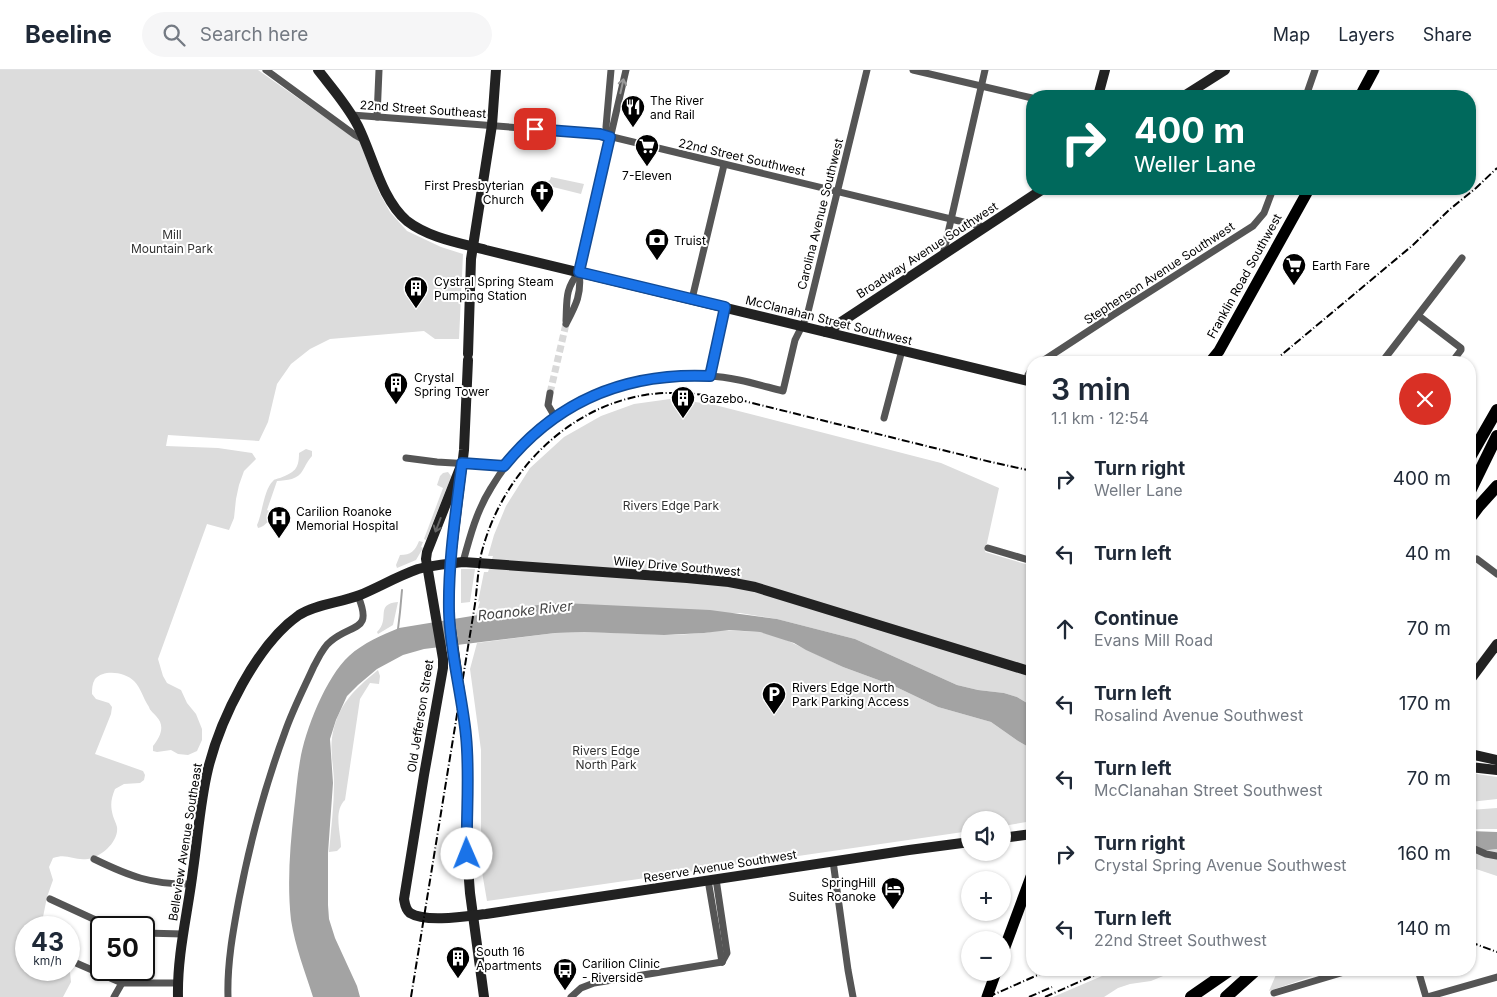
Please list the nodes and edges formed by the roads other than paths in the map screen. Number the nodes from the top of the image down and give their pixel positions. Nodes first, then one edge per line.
1 (266, 70) edge
2 (318, 70) edge
3 (379, 70) edge
4 (496, 70) edge
5 (611, 70) edge
6 (626, 70) edge
7 (866, 70) edge
8 (913, 70) edge
9 (985, 70) edge
10 (1105, 70) edge
11 (1225, 70) edge
12 (1315, 70) edge
13 (1374, 70) edge
14 (982, 86) junction
15 (1100, 90) edge
16 (1193, 90) edge
17 (1308, 90) edge
18 (1363, 90) edge
19 (1026, 97) edge
20 (352, 115) junction
21 (377, 117) junction
22 (492, 125) junction
23 (610, 137) junction
24 (364, 140) junction
25 (724, 165) junction
26 (837, 191) junction
27 (1033, 195) edge
28 (1271, 195) edge
29 (1306, 195) edge
30 (950, 219) junction
31 (984, 227) junction
32 (474, 246) junction
33 (943, 255) junction
34 (1462, 258) dead end
35 (579, 272) junction
36 (692, 299) junction
37 (725, 307) junction
38 (1419, 316) junction
39 (803, 326) junction
40 (826, 332) junction
41 (902, 350) junction
42 (1050, 356) edge
43 (1218, 356) edge
44 (1387, 356) edge
45 (1456, 356) edge
46 (710, 376) junction
47 (1026, 380) edge
48 (550, 393) tunnel mouth
49 (1497, 410) edge
50 (555, 417) junction
51 (884, 418) dead end
52 (1497, 436) edge
53 (1476, 447) edge
54 (406, 458) dead end
55 (462, 463) junction
56 (504, 466) junction
57 (1476, 479) edge
58 (1497, 486) edge
59 (1476, 510) edge
60 (988, 548) dead end
61 (1026, 559) edge
62 (1477, 559) dead end
63 (463, 562) junction
64 (428, 567) junction
65 (1497, 574) edge
66 (358, 596) junction
67 (1497, 644) edge
68 (1026, 670) edge
69 (1476, 672) edge
70 (1476, 755) edge
71 (1497, 760) edge
72 (1476, 768) edge
73 (1497, 770) edge
74 (1026, 835) edge
75 (1011, 837) edge
76 (961, 843) edge
77 (1476, 850) edge
78 (1497, 856) edge
79 (94, 859) dead end
80 (833, 861) junction
81 (712, 880) junction
82 (192, 884) junction
83 (1026, 891) edge
84 (50, 899) dead end
85 (474, 916) junction
86 (90, 917) edge
87 (1011, 931) edge
88 (155, 933) edge
89 (183, 934) junction
90 (80, 965) edge
91 (1222, 976) edge
92 (1224, 976) edge
93 (1249, 976) edge
94 (1331, 976) edge
95 (1420, 976) edge
96 (1497, 978) edge
97 (993, 981) edge
98 (122, 983) junction
99 (178, 983) junction
100 (1274, 993) dead end
101 (114, 997) edge
102 (178, 997) edge
103 (228, 997) edge
104 (484, 997) edge
105 (571, 997) edge
106 (853, 997) edge
107 (987, 997) edge
108 (1191, 997) edge
109 (1201, 997) edge
110 (1226, 997) edge
111 (1427, 997) edge

1 - 24 street
2 - 20 street, McClanahan Street Southwest
3 - 21 street
4 - 22 street
5 - 23 street
23 -> 6 street
7 - 26 street, Carolina Avenue Southwest
8 - 14 street
9 - 14 street
10 - 15 street
11 - 16 street
12 - 17 street
13 - 18 main road
14 - 19 street
14 - 30 street
20 - 21 street, 22nd Street Southeast
20 - 24 street, McClanahan Street Southwest
21 - 22 street, 22nd Street Southeast
22 - 23 street, 22nd Street Southwest
22 - 32 street
23 - 25 street, 22nd Street Southwest
23 - 35 street
24 - 32 street, McClanahan Street Southwest
25 - 26 street, 22nd Street Southwest
25 - 36 street
26 - 30 street, 22nd Street Southwest
26 - 39 street, Carolina Avenue Southwest
27 - 31 street, Broadway Avenue Southwest
28 - 42 street, Stephenson Avenue Southwest
29 - 43 main road, Franklin Road Southwest
30 - 31 street, 22nd Street Southwest
30 - 33 street
31 - 33 street, Broadway Avenue Southwest
32 - 35 street, McClanahan Street Southwest
32 - 55 street
33 - 40 street, Broadway Avenue Southwest
34 - 38 street
35 - 35 street
35 - 36 street, McClanahan Street Southwest
36 - 37 street, McClanahan Street Southwest
37 - 39 street, McClanahan Street Southwest
37 - 46 street
38 - 44 street
38 - 45 street
39 - 40 street, McClanahan Street Southwest
39 - 46 street, Carolina Avenue Southwest
40 - 41 street, McClanahan Street Southwest
41 - 47 street, McClanahan Street Southwest
41 - 51 street
46 - 50 street
48 - 50 street
49 - 53 highway
50 - 56 street
52 - 57 highway
54 - 55 street
55 - 56 street
55 -> 64 street, Old Jefferson Street
55 - 85 street
56 - 63 street
58 - 59 highway
60 - 61 street
62 - 65 street
63 - 64 street, Wiley Drive Southwest
63 - 68 street, Wiley Drive Southwest
64 - 66 street, Belleview Avenue Southeast
64 - 85 street, Old Jefferson Street
66 - 82 street, Belleview Avenue Southeast
66 - 103 street
67 - 69 street
70 - 71 street
72 - 73 street
74 - 75 street
76 - 80 street, Reserve Avenue Southwest
77 - 78 street
79 - 82 street
80 - 81 street, Reserve Avenue Southwest
80 - 106 street
81 - 85 street, Reserve Avenue Southwest
81 - 105 street
82 - 89 street, Belleview Avenue Southeast
83 - 87 main road
84 - 86 street
85 - 104 street
88 - 89 street
89 - 99 street, Belleview Avenue Southeast
90 - 98 street
91 - 108 highway
92 - 109 highway
93 - 110 highway
94 - 100 street
95 - 111 street
96 - 111 street
97 - 107 main road
98 - 99 street
98 - 101 street
99 - 102 street, Belleview Avenue Southeast

